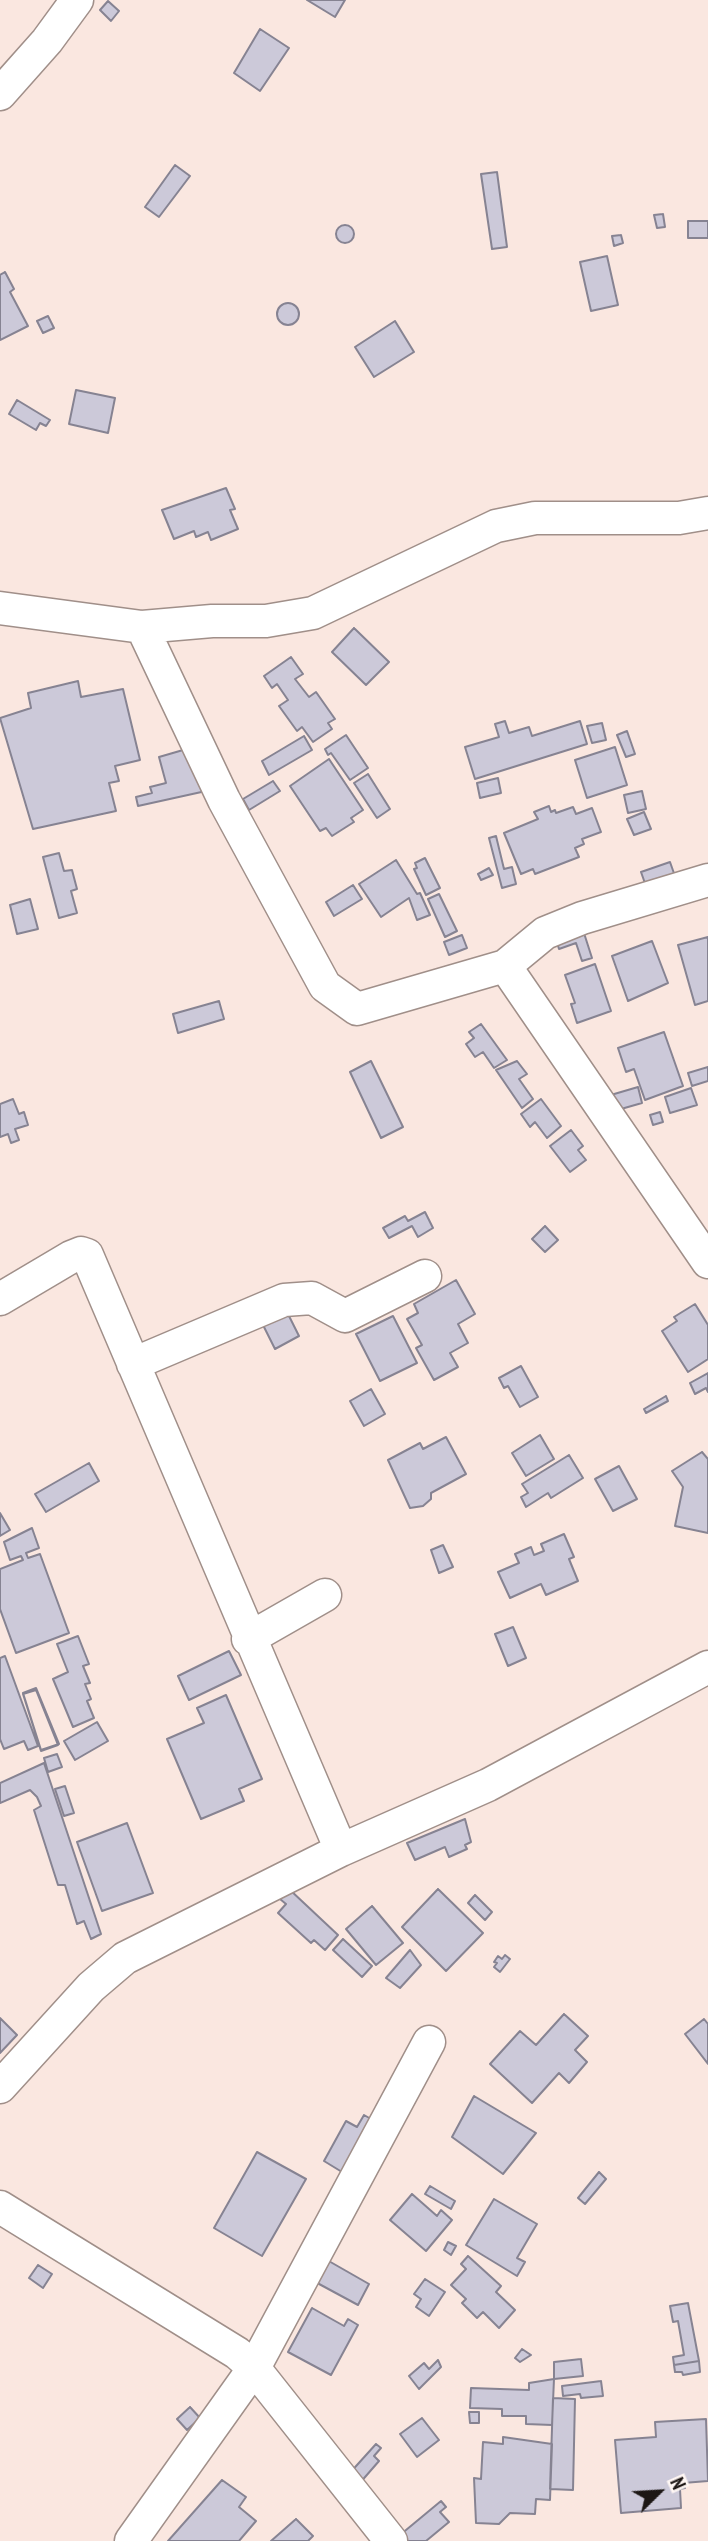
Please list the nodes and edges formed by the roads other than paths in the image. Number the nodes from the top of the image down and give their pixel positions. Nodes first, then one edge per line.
1 (77, 0) edge
2 (0, 94) edge
3 (708, 513) edge
4 (0, 608) edge
5 (142, 627) junction
6 (708, 880) edge
7 (505, 966) junction
8 (708, 1262) edge
9 (425, 1276) dead end
10 (0, 1299) edge
11 (133, 1364) junction
12 (325, 1595) dead end
13 (248, 1639) junction
14 (708, 1668) edge
15 (341, 1850) junction
16 (429, 2042) dead end
17 (0, 2087) edge
18 (0, 2207) edge
19 (254, 2368) junction
20 (131, 2541) edge
21 (391, 2541) edge

1 - 2 street
3 - 5 street
4 - 5 street
5 - 7 street
6 - 7 street
7 - 8 street
9 - 11 street
10 - 11 street
11 - 13 street
12 - 13 street
13 - 15 street
14 - 15 street
15 - 17 street
16 - 19 street
18 - 19 street
19 - 20 street
19 - 21 street

